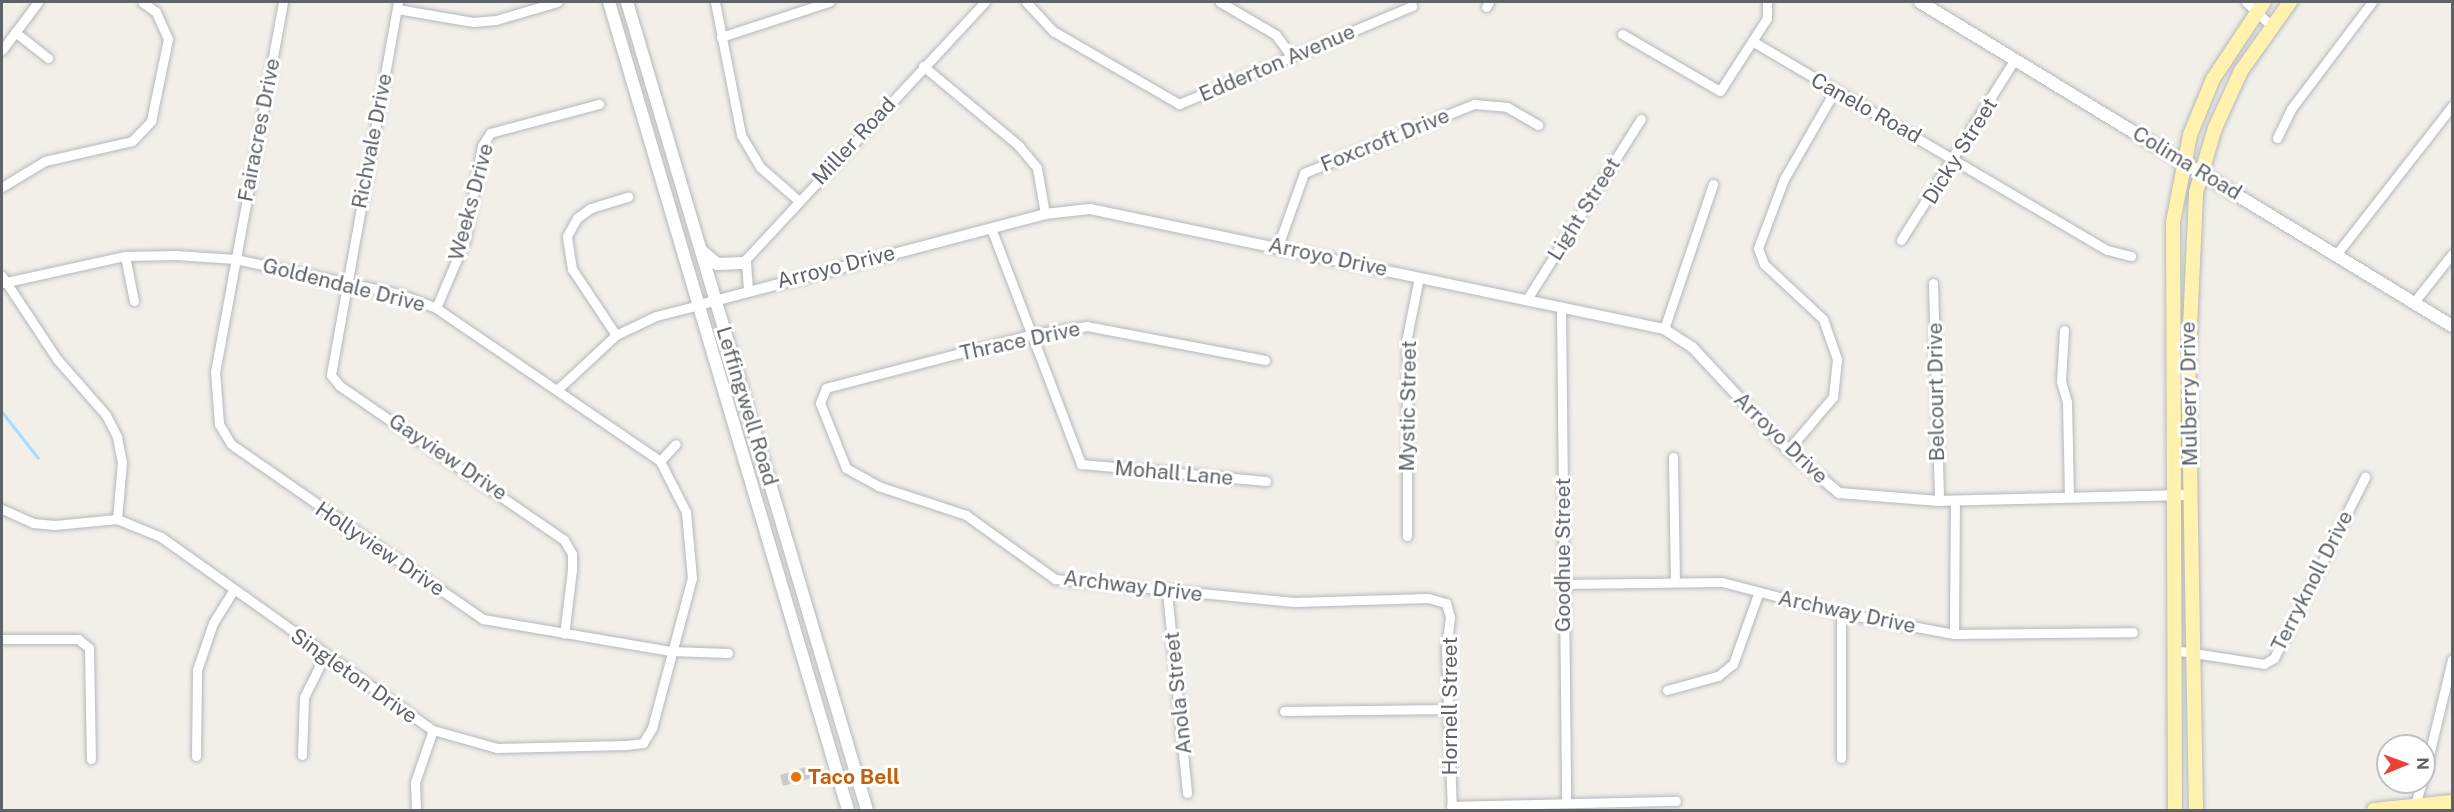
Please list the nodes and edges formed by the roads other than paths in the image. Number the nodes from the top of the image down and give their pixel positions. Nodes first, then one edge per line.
1 (38, 2) edge
2 (142, 2) edge
3 (283, 2) edge
4 (557, 2) edge
5 (609, 2) edge
6 (627, 2) edge
7 (715, 2) edge
8 (829, 2) edge
9 (985, 2) edge
10 (1026, 2) edge
11 (1220, 2) edge
12 (1767, 2) edge
13 (1920, 2) edge
14 (2246, 2) edge
15 (2290, 2) edge
16 (2372, 2) edge
17 (397, 5) edge
18 (1412, 6) dead end
19 (2261, 6) edge
20 (2271, 25) junction
21 (15, 32) junction
22 (1622, 34) dead end
23 (721, 37) junction
24 (1752, 41) junction
25 (2, 50) edge
26 (1291, 57) junction
27 (48, 58) dead end
28 (2015, 59) junction
29 (923, 66) junction
30 (1834, 92) junction
31 (599, 104) dead end
32 (2452, 106) edge
33 (1641, 119) dead end
34 (1538, 125) dead end
35 (2277, 138) dead end
36 (1956, 158) junction
37 (2183, 160) junction
38 (2201, 171) junction
39 (1713, 184) dead end
40 (2, 187) edge
41 (628, 197) dead end
42 (799, 201) junction
43 (1045, 214) junction
44 (991, 228) junction
45 (1900, 240) dead end
46 (1278, 246) junction
47 (701, 250) junction
48 (2452, 254) edge
49 (125, 256) junction
50 (2131, 256) dead end
51 (2335, 256) junction
52 (236, 259) junction
53 (744, 263) junction
54 (1419, 278) junction
55 (3, 280) edge
56 (345, 281) junction
57 (1933, 283) dead end
58 (748, 290) junction
59 (1527, 299) junction
60 (716, 300) junction
61 (134, 301) dead end
62 (2414, 303) junction
63 (699, 305) junction
64 (1561, 307) junction
65 (436, 308) junction
66 (2452, 326) edge
67 (1664, 329) junction
68 (2064, 330) dead end
69 (616, 334) junction
70 (1033, 334) junction
71 (1265, 360) dead end
72 (558, 389) junction
73 (820, 403) joint
74 (676, 444) dead end
75 (1788, 450) junction
76 (1673, 457) dead end
77 (660, 461) junction
78 (2365, 477) dead end
79 (1266, 481) dead end
80 (2191, 495) junction
81 (2173, 496) junction
82 (2069, 497) junction
83 (1955, 500) junction
84 (1939, 501) junction
85 (2, 509) edge
86 (117, 519) junction
87 (1407, 536) dead end
88 (1675, 582) junction
89 (1563, 584) junction
90 (232, 592) junction
91 (1167, 592) junction
92 (1758, 594) junction
93 (1446, 603) joint
94 (1841, 613) junction
95 (2133, 632) dead end
96 (564, 634) junction
97 (1954, 634) junction
98 (2, 639) edge
99 (2174, 650) junction
100 (670, 651) junction
101 (728, 652) dead end
102 (2193, 653) junction
103 (324, 655) junction
104 (2452, 659) edge
105 (1667, 690) dead end
106 (1448, 709) junction
107 (1284, 711) dead end
108 (433, 730) junction
109 (2434, 734) edge
110 (302, 754) dead end
111 (196, 756) dead end
112 (1841, 758) dead end
113 (91, 759) dead end
114 (1187, 793) dead end
115 (2418, 794) edge
116 (1676, 801) dead end
117 (2452, 802) edge
118 (1566, 803) junction
119 (1451, 808) edge
120 (2414, 809) edge
121 (416, 810) edge
122 (848, 810) edge
123 (867, 810) edge
124 (2175, 810) edge
125 (2196, 810) edge
126 (2374, 810) edge

1 - 21 street
2 - 40 street
3 - 52 street, Fairacres Drive
4 - 17 street
5 - 63 main road, Leffingwell Road
6 - 47 main road, Leffingwell Road
7 - 23 street
8 - 23 street
9 - 29 street, Miller Road
10 - 26 street, Edderton Avenue
11 - 26 street
12 - 24 street
13 - 28 main road, Colima Road
14 - 19 street
15 - 20 main road, Mulberry Drive
16 - 35 street
17 - 56 street, Richvale Drive
18 - 26 street, Edderton Avenue
19 - 20 street
19 - 37 main road, Mulberry Drive
20 - 38 main road, Mulberry Drive
21 - 25 street
21 - 27 street
22 - 24 street
23 - 42 street
24 - 30 street, Canelo Road
28 - 36 street, Dicky Street
28 - 37 main road, Colima Road
29 - 42 street, Miller Road
29 - 43 street
30 - 36 street, Canelo Road
30 - 75 street
31 - 65 street, Weeks Drive
32 - 51 street
33 - 59 street, Light Street
34 - 46 street, Foxcroft Drive
36 - 45 street, Dicky Street
36 - 50 street, Canelo Road
37 - 38 main road, Colima Road
37 - 81 main road, Mulberry Drive
38 - 51 main road, Colima Road
38 - 80 main road, Mulberry Drive
39 - 67 street
41 - 69 street
42 - 53 street, Miller Road
43 - 44 street, Arroyo Drive
43 - 46 street, Arroyo Drive
44 - 58 street, Arroyo Drive
44 - 70 street
46 - 54 street, Arroyo Drive
47 - 53 main road
47 - 60 main road, Leffingwell Road
48 - 62 street
49 - 52 street, Goldendale Drive
49 - 55 street, Goldendale Drive
49 - 61 street
51 - 62 main road, Colima Road
52 - 56 street, Goldendale Drive
52 - 96 street, Hollyview Drive
53 - 58 street
54 - 59 street, Arroyo Drive
54 - 87 street, Mystic Street
55 - 86 street
56 - 65 street, Goldendale Drive
56 - 96 street, Gayview Drive
57 - 84 street, Belcourt Drive
58 - 60 street, Arroyo Drive
59 - 64 street, Arroyo Drive
60 - 63 street, Arroyo Drive
60 - 123 main road, Leffingwell Road
62 - 66 main road, Colima Road
63 - 69 street, Arroyo Drive
63 - 122 main road, Leffingwell Road
64 - 67 street, Arroyo Drive
64 - 89 street, Goodhue Street
65 - 72 street, Goldendale Drive
67 - 75 street, Arroyo Drive
68 - 82 street
69 - 72 street, Arroyo Drive
70 - 71 street, Thrace Drive
70 - 73 street, Thrace Drive
70 - 79 street, Mohall Lane
72 - 77 street, Goldendale Drive
73 - 91 street, Archway Drive
74 - 77 street
75 - 84 street, Arroyo Drive
76 - 88 street
77 - 100 street, Goldendale Drive
78 - 102 street, Terryknoll Drive
80 - 81 street, Arroyo Drive
80 - 102 main road, Mulberry Drive
81 - 82 street, Arroyo Drive
81 - 99 main road, Mulberry Drive
82 - 83 street, Arroyo Drive
83 - 84 street, Arroyo Drive
83 - 97 street
85 - 86 street, Singleton Drive
86 - 90 street, Singleton Drive
88 - 89 street, Archway Drive
88 - 92 street, Archway Drive
89 - 118 street, Goodhue Street
90 - 103 street, Singleton Drive
90 - 111 street
91 - 93 street, Archway Drive
91 - 114 street, Anola Street
92 - 94 street, Archway Drive
92 - 105 street
93 - 106 street, Hornell Street
94 - 97 street, Archway Drive
94 - 112 street
95 - 97 street, Archway Drive
96 - 100 street, Hollyview Drive
98 - 113 street
99 - 102 street, Terryknoll Drive
99 - 124 main road, Mulberry Drive
100 - 101 street, Hollyview Drive
100 - 108 street, Singleton Drive
102 - 125 main road, Mulberry Drive
103 - 108 street, Singleton Drive
103 - 110 street
104 - 109 street
106 - 107 street
106 - 119 street, Hornell Street
108 - 121 street
115 - 120 street
116 - 118 street
117 - 120 main road
118 - 119 street
120 - 126 main road

